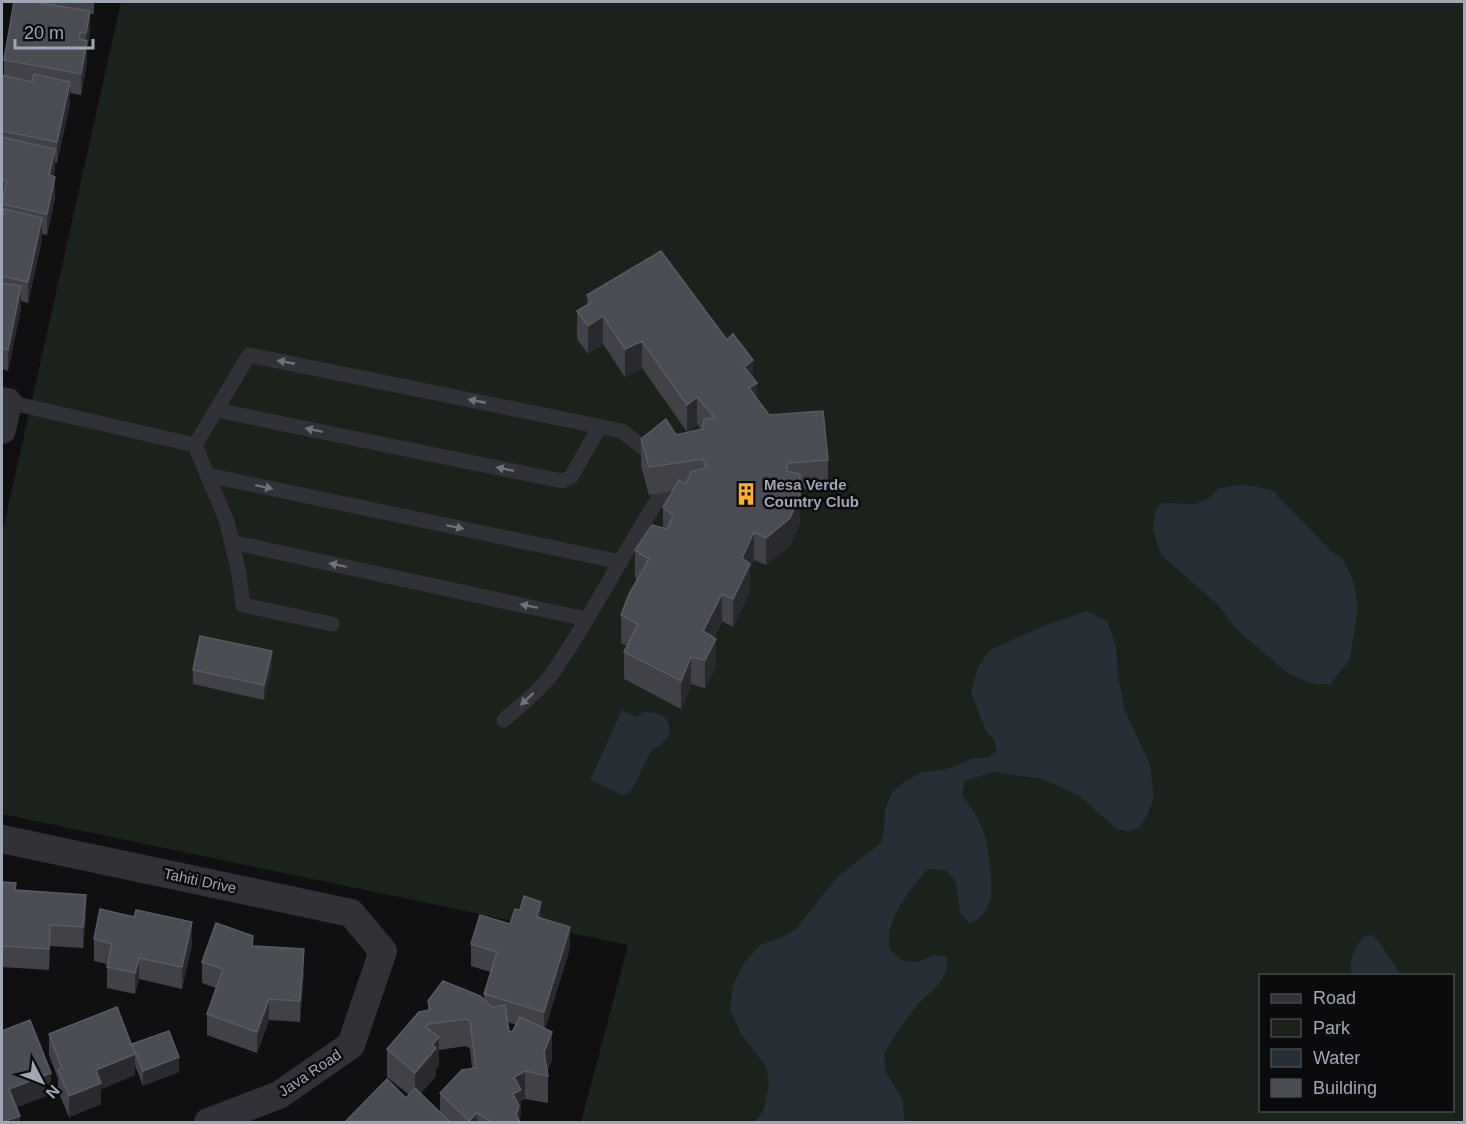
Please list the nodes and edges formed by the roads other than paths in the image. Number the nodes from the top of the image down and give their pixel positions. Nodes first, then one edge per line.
1 (5, 402) edge
2 (216, 410) junction
3 (600, 426) junction
4 (2, 430) edge
5 (195, 445) junction
6 (654, 456) edge
7 (207, 475) junction
8 (662, 493) dead end
9 (231, 542) junction
10 (621, 562) junction
11 (586, 619) junction
12 (332, 624) dead end
13 (504, 720) dead end
14 (2, 839) edge
15 (383, 951) joint
16 (208, 1122) edge

1 - 4 street
1 - 5 lane
3 -> 2 lane
3 -> 2 lane
2 - 5 lane
3 - 6 lane
5 - 7 lane
7 - 9 lane
7 -> 10 lane
8 - 10 lane
11 -> 9 lane
9 - 12 lane
10 - 11 lane
11 -> 13 lane
14 - 15 street, Tahiti Drive
15 - 16 street, Java Road

